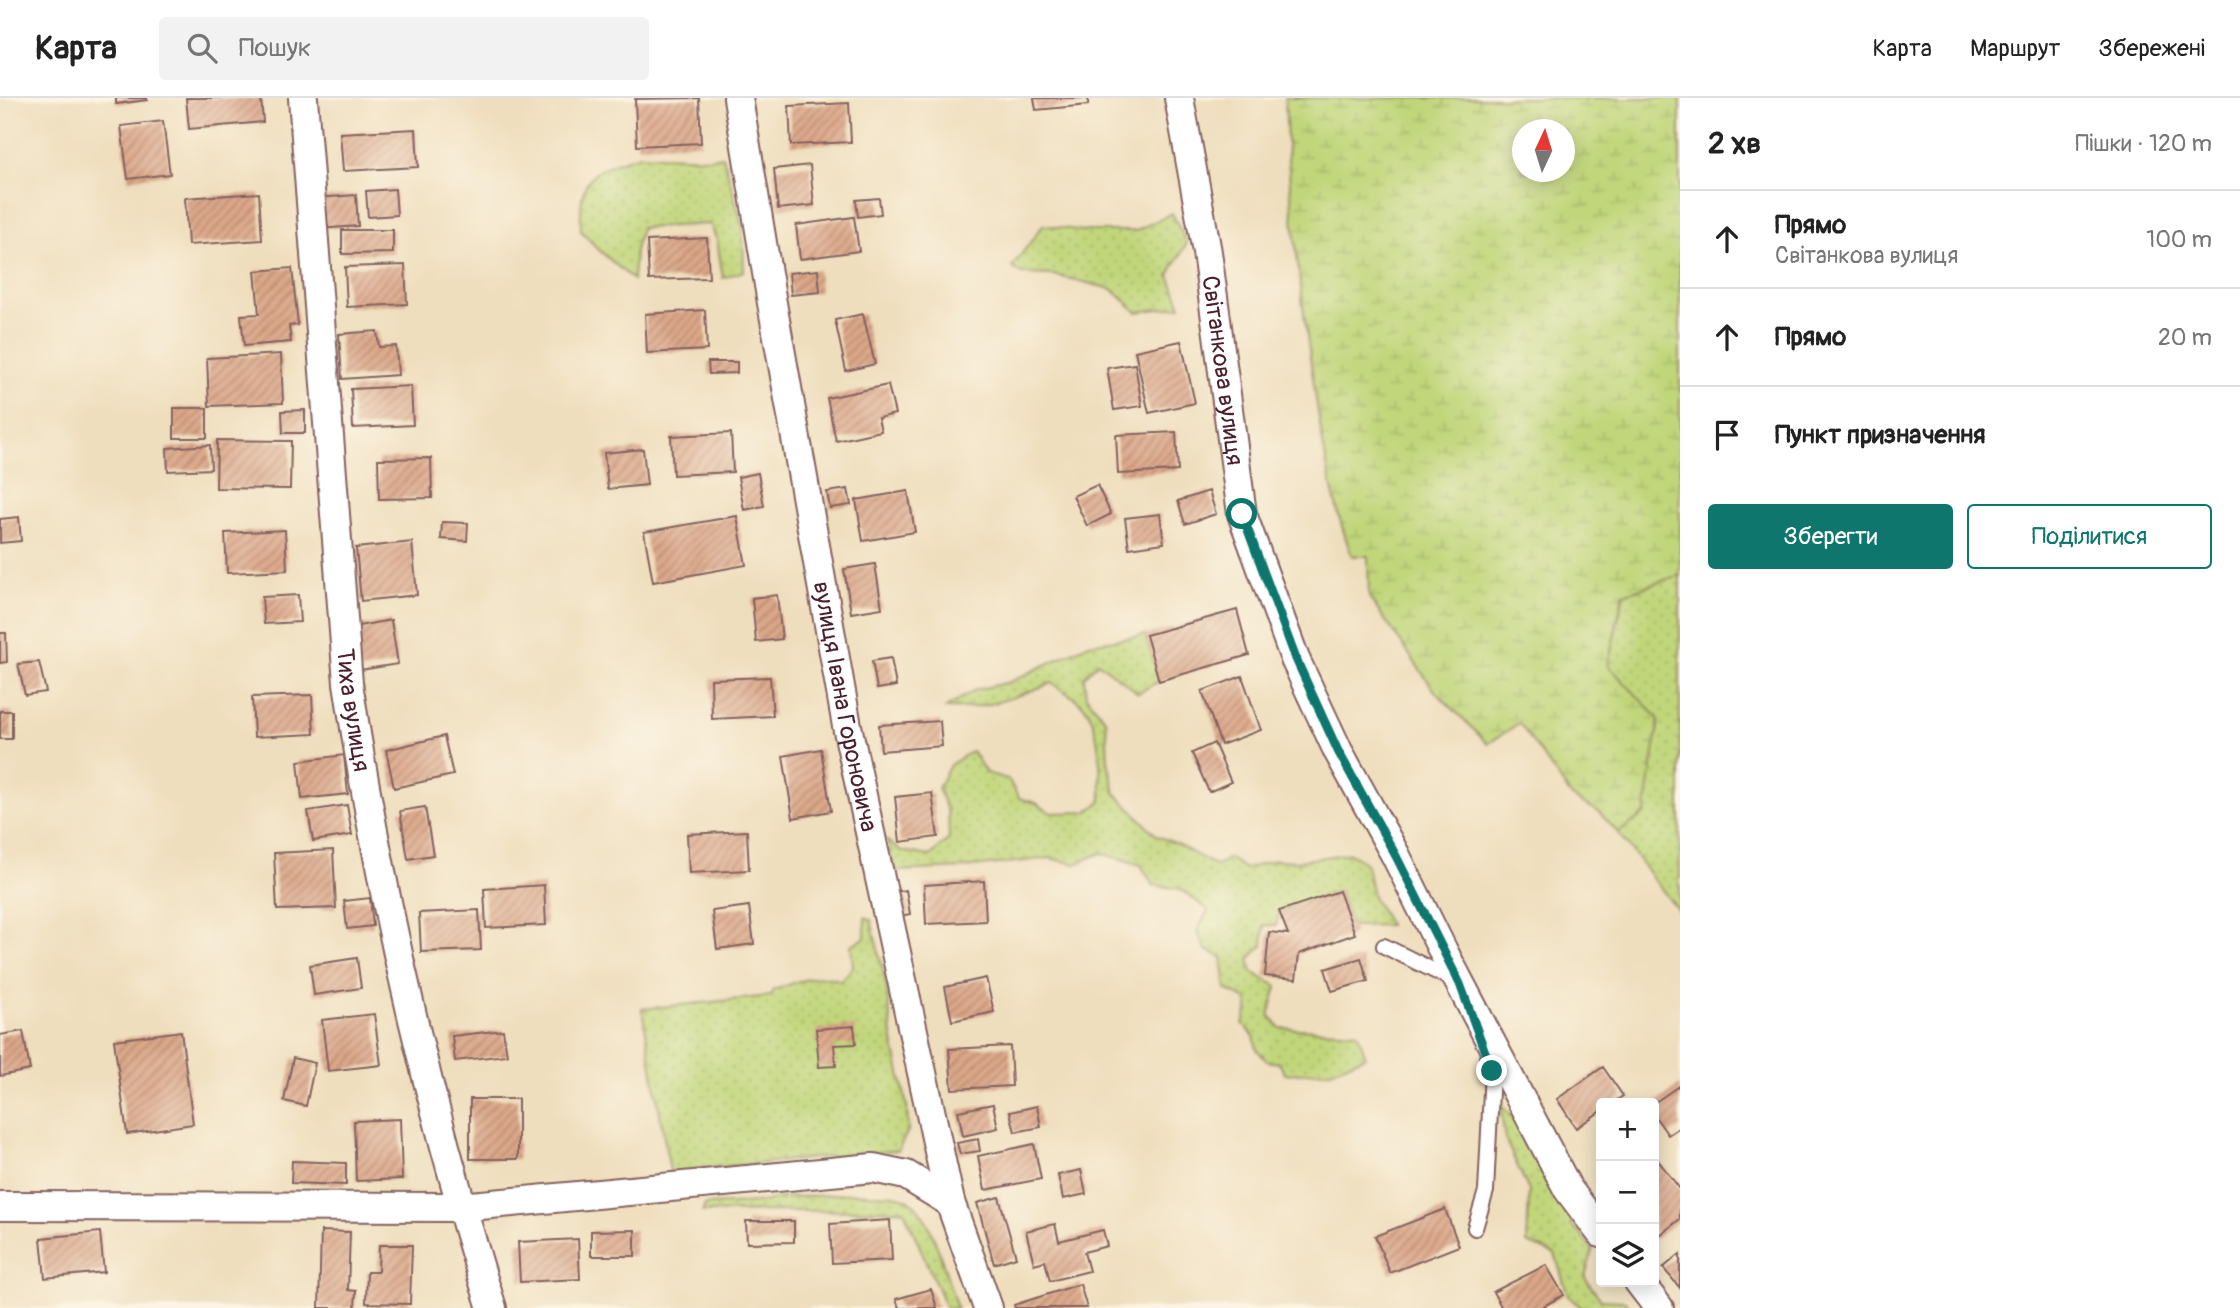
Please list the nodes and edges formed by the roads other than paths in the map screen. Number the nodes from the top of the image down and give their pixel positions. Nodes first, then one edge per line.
1 (303, 98) edge
2 (738, 98) edge
3 (1179, 98) edge
4 (1384, 946) dead end
5 (1460, 984) junction
6 (950, 1202) junction
7 (0, 1206) edge
8 (460, 1207) junction
9 (1596, 1226) edge
10 (1475, 1228) dead end
11 (1643, 1287) edge
12 (492, 1308) edge
13 (988, 1308) edge
14 (1659, 1308) edge

1 - 8 street, Тиха вулиця
2 - 6 street, вулиця Івана Гороновича
3 - 5 street, Світанкова вулиця
4 - 5 lane
5 - 9 street, Світанкова вулиця
5 - 10 lane
6 - 8 street
6 - 13 street, вулиця Івана Гороновича
7 - 8 street
8 - 12 street, Тиха вулиця
11 - 14 street

